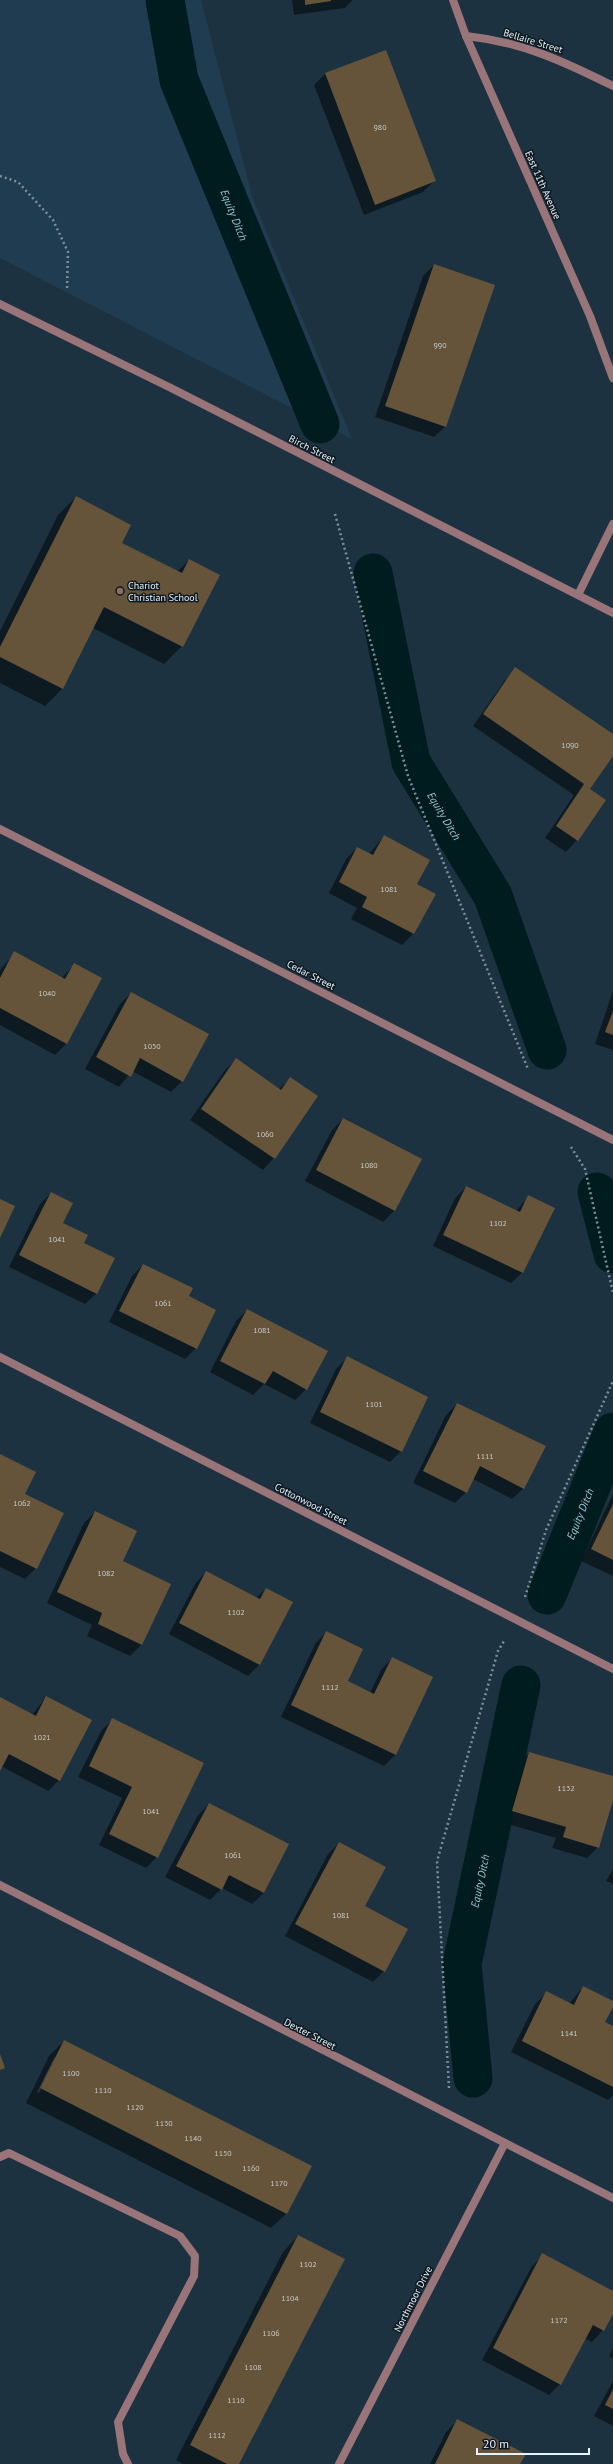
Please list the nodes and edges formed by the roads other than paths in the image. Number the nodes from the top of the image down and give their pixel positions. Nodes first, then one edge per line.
1 (453, 0) edge
2 (466, 36) junction
3 (613, 86) edge
4 (0, 304) edge
5 (613, 378) edge
6 (613, 524) edge
7 (578, 595) junction
8 (613, 613) edge
9 (0, 829) edge
10 (613, 1140) edge
11 (0, 1357) edge
12 (613, 1669) edge
13 (0, 1885) edge
14 (505, 2143) junction
15 (0, 2157) edge
16 (613, 2198) edge
17 (128, 2464) edge
18 (340, 2464) edge

1 - 2 street, East 11th Avenue
2 - 3 street, Bellaire Street
2 - 5 street, East 11th Avenue
4 - 7 street, Birch Street
6 - 7 street
7 - 8 street, Birch Street
9 - 10 street, Cedar Street
11 - 12 street, Cottonwood Street
13 - 14 street, Dexter Street
14 - 16 street, Dexter Street
14 - 18 street, Northmoor Drive
15 - 17 street

